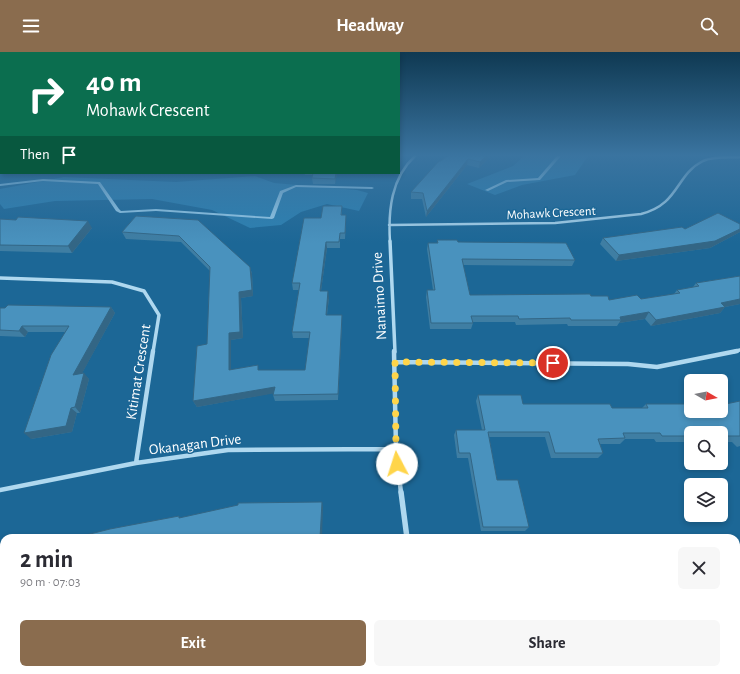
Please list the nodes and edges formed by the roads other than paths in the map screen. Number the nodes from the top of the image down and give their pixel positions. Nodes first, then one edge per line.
1 (396, 185) edge
2 (681, 185) edge
3 (389, 225) junction
4 (0, 278) edge
5 (740, 350) edge
6 (395, 362) junction
7 (396, 449) junction
8 (136, 463) junction
9 (0, 490) edge
10 (407, 534) edge

1 - 3 street, Nanaimo Drive
2 - 3 street, Mohawk Crescent
3 - 6 street, Nanaimo Drive
4 - 8 street, Kitimat Crescent
5 - 6 street
6 - 7 street, Nanaimo Drive
7 - 8 street, Okanagan Drive
7 - 10 street, Nanaimo Drive
8 - 9 street, Okanagan Drive

